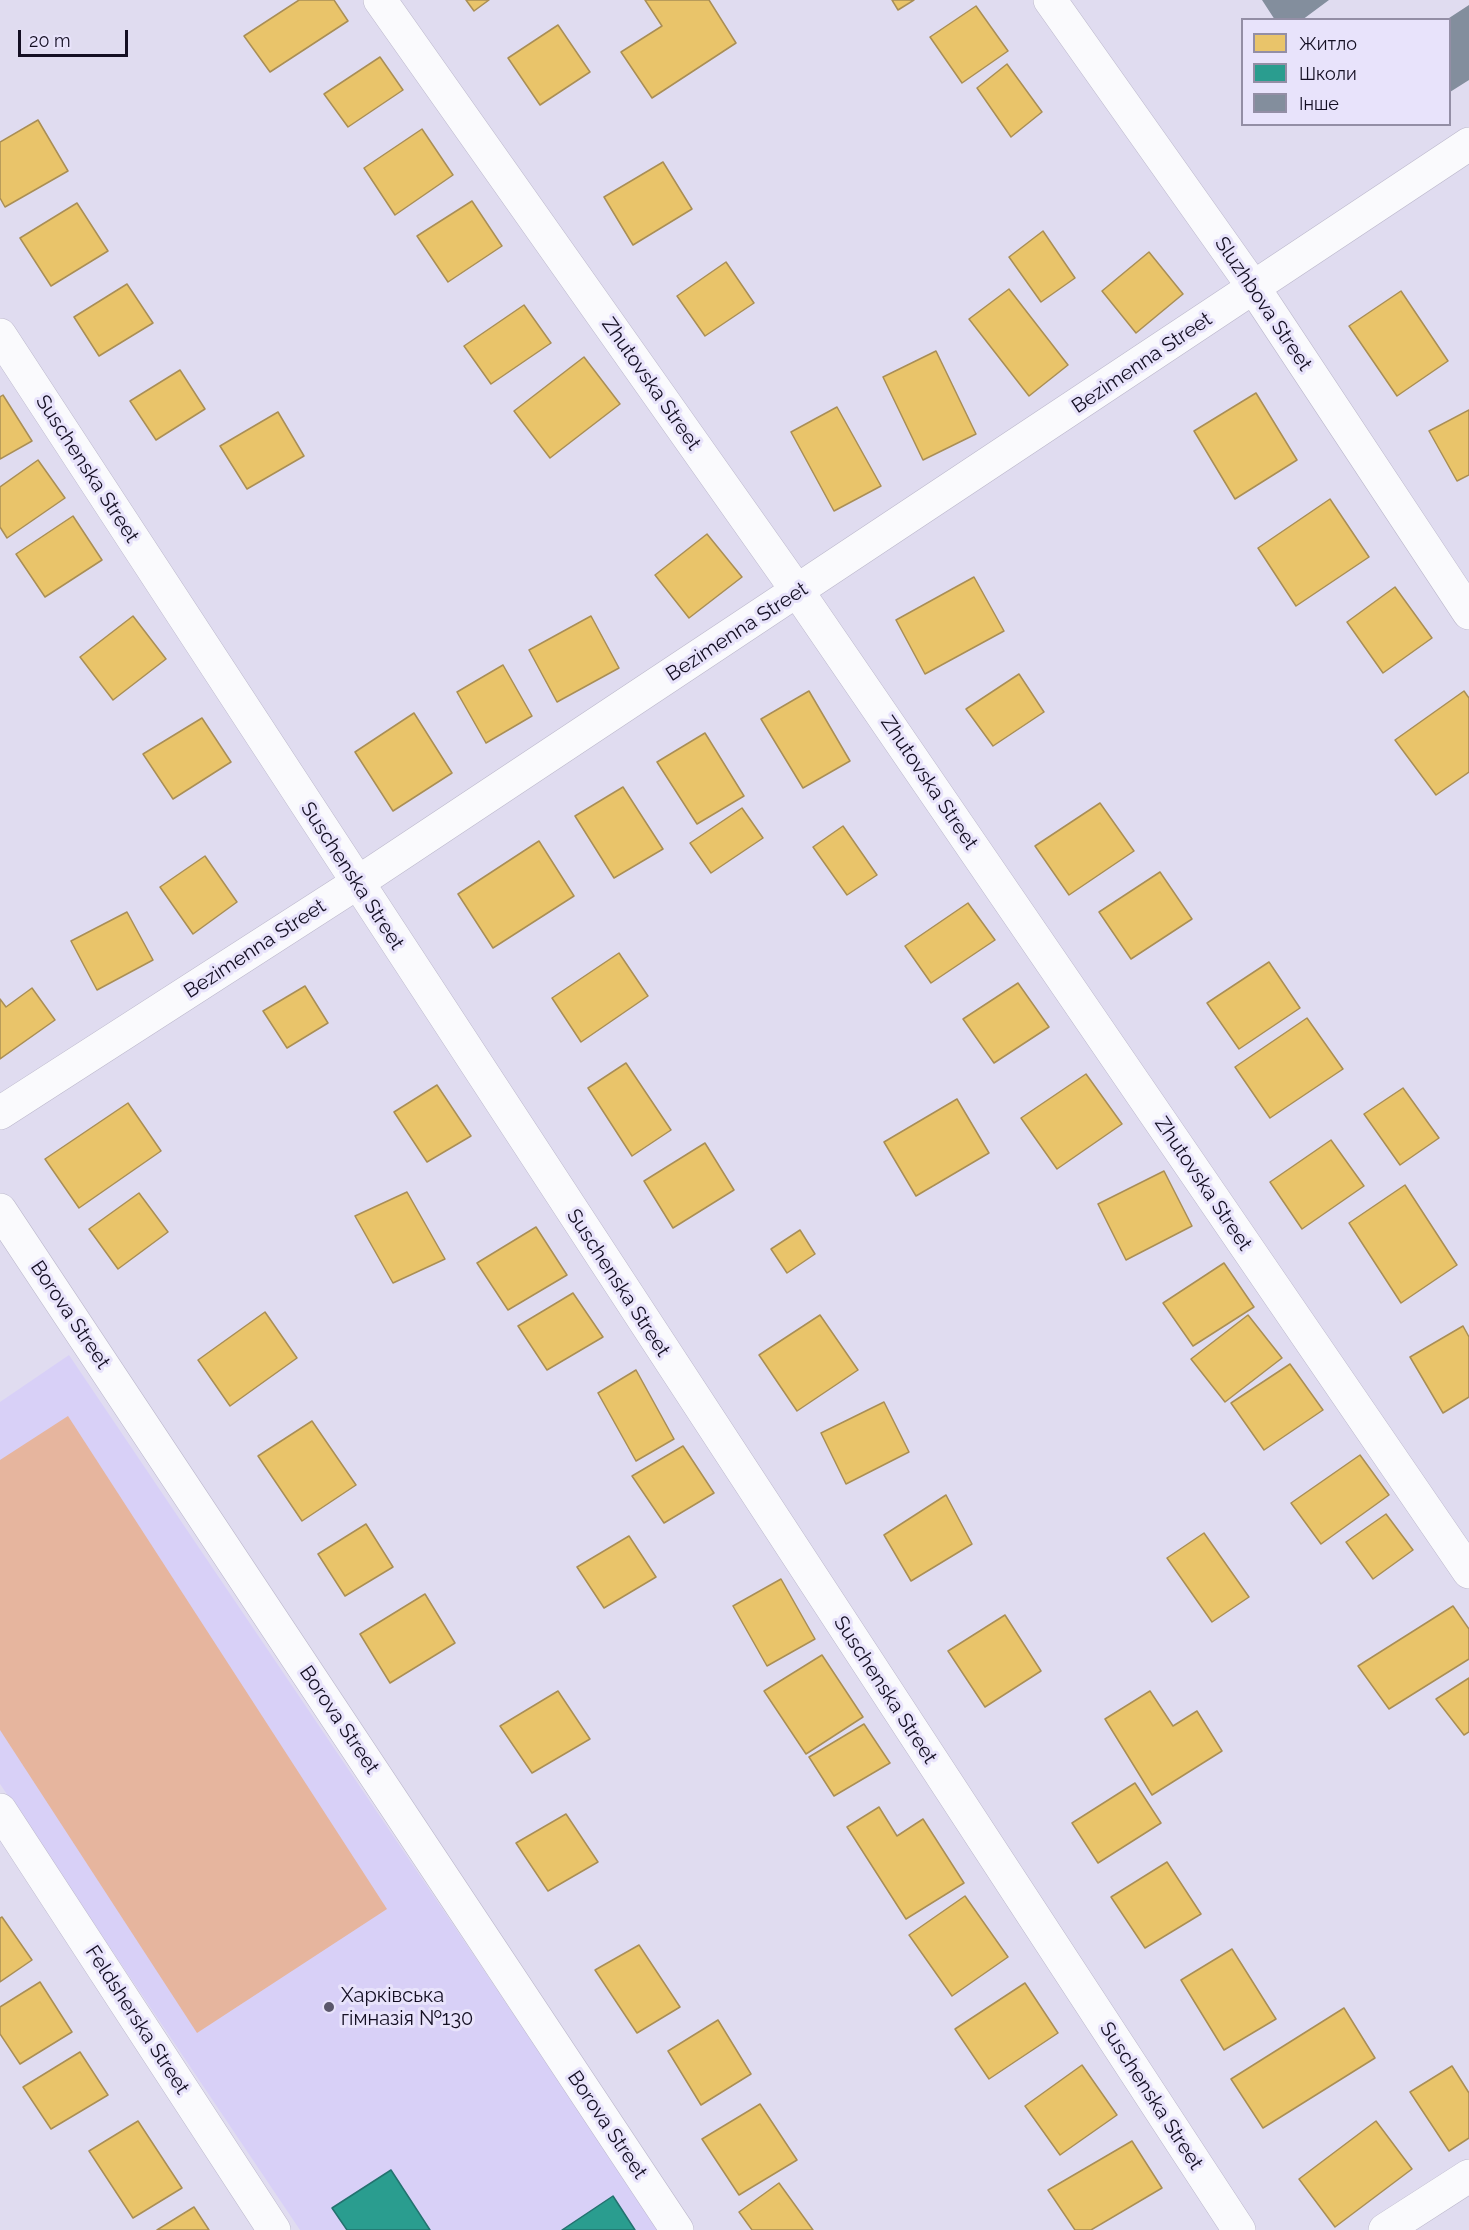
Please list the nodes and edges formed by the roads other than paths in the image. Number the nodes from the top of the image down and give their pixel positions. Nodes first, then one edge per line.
1 (380, 0) edge
2 (1050, 0) edge
3 (1469, 144) edge
4 (1254, 288) junction
5 (0, 335) edge
6 (798, 592) junction
7 (1469, 613) edge
8 (357, 883) junction
9 (0, 1113) edge
10 (0, 1210) edge
11 (1469, 1572) edge
12 (0, 1810) edge
13 (1469, 2176) edge
14 (273, 2230) edge
15 (677, 2230) edge
16 (1239, 2230) edge
17 (1385, 2230) edge

1 - 6 street, Zhutovska Street
2 - 4 street, Sluzhbova Street
3 - 4 street, Bezimenna Street
4 - 6 street, Bezimenna Street
4 - 7 street, Sluzhbova Street
5 - 8 street, Suschenska Street
6 - 8 street, Bezimenna Street
6 - 11 street, Zhutovska Street
8 - 9 street, Bezimenna Street
8 - 16 street, Suschenska Street
10 - 15 street, Borova Street
12 - 14 street, Feldsherska Street
13 - 17 street

